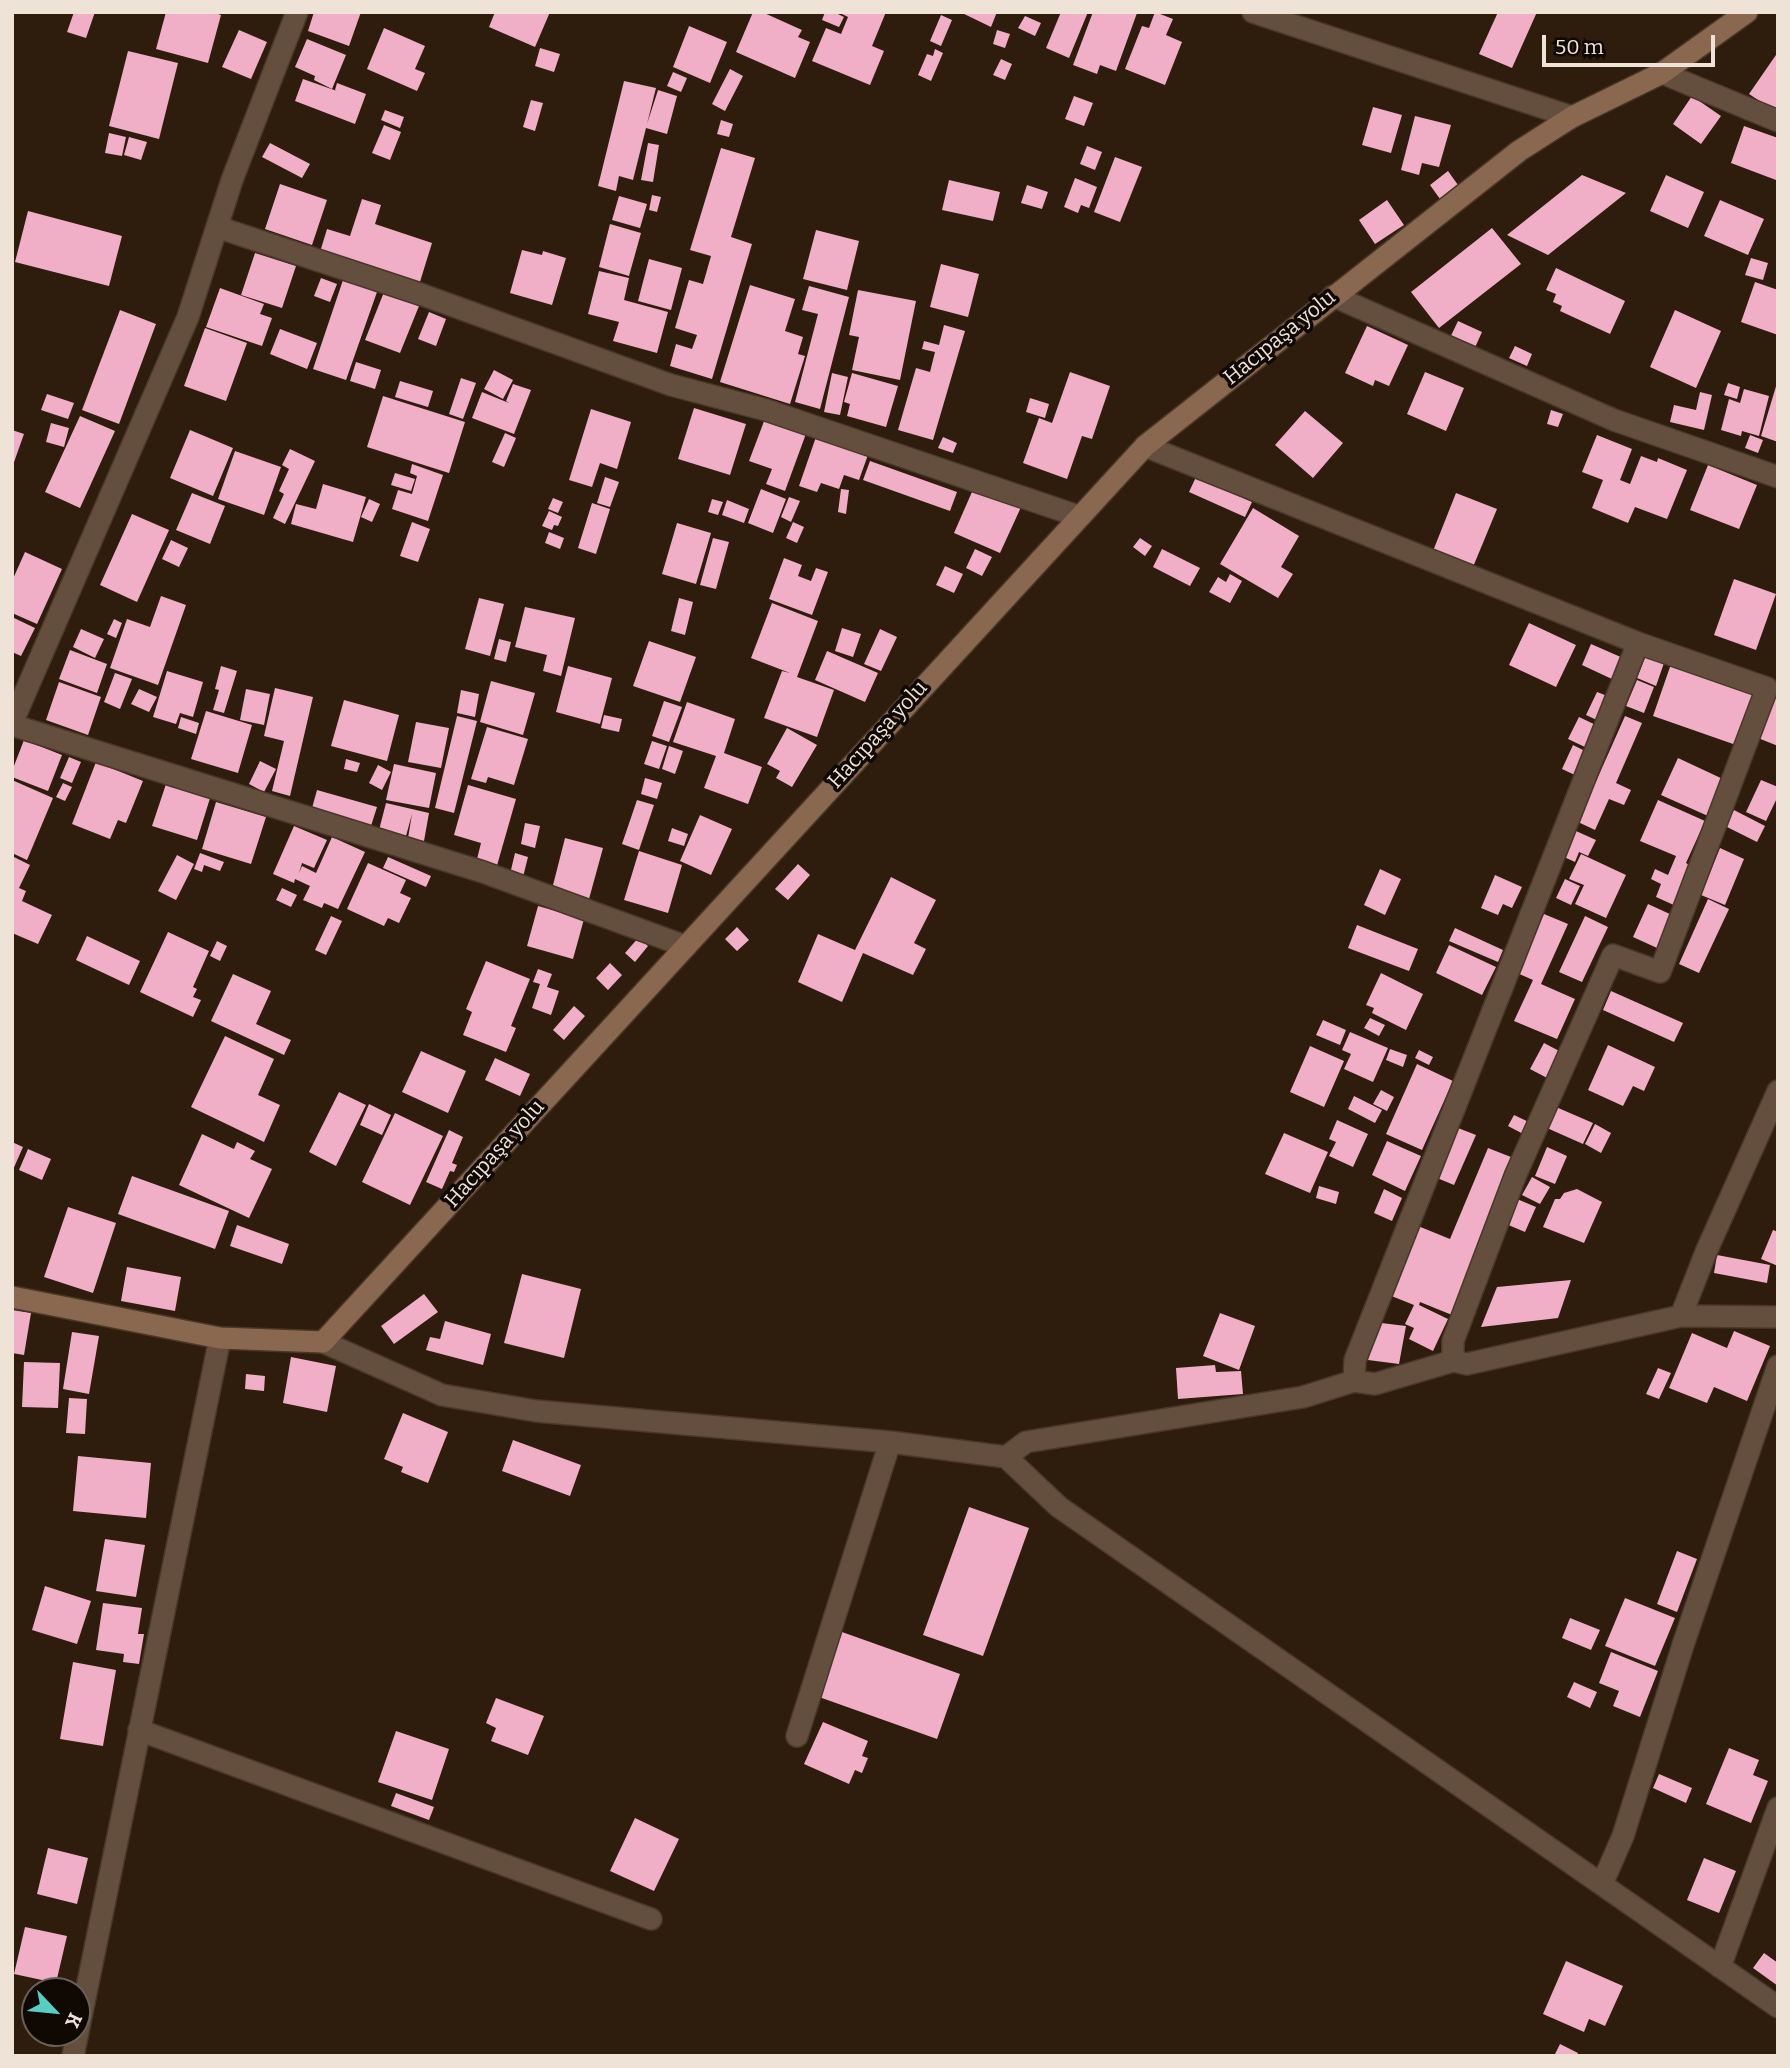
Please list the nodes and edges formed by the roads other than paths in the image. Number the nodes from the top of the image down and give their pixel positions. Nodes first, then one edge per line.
1 (297, 12) edge
2 (1253, 12) edge
3 (1746, 12) edge
4 (1662, 72) junction
5 (1572, 117) junction
6 (1778, 121) edge
7 (217, 227) junction
8 (1333, 296) junction
9 (1145, 446) junction
10 (1778, 477) edge
11 (1078, 516) junction
12 (1638, 643) junction
13 (12, 724) edge
14 (685, 946) junction
15 (1778, 1091) edge
16 (12, 1297) edge
17 (1681, 1316) junction
18 (1778, 1317) edge
19 (220, 1338) junction
20 (323, 1342) junction
21 (1453, 1361) junction
22 (1778, 1366) edge
23 (1354, 1381) junction
24 (890, 1442) junction
25 (1006, 1457) junction
26 (139, 1730) junction
27 (797, 1736) dead end
28 (1778, 1808) edge
29 (1602, 1884) junction
30 (651, 1919) dead end
31 (1720, 1967) junction
32 (1778, 2007) edge
33 (73, 2056) edge

1 - 7 street
2 - 5 street
3 - 4 main road, Hacıpaşa yolu
4 - 5 main road, Hacıpaşa yolu
4 - 6 street
5 - 8 main road, Hacıpaşa yolu
7 - 11 street
7 - 13 street
8 - 9 main road, Hacıpaşa yolu
8 - 10 street
9 - 11 main road, Hacıpaşa yolu
9 - 12 street
11 - 14 main road, Hacıpaşa yolu
12 - 21 street
12 - 23 street
13 - 14 street
14 - 20 main road, Hacıpaşa yolu
15 - 17 street
16 - 19 main road
17 - 18 street
17 - 21 street
19 - 20 main road
19 - 26 street
20 - 24 street
21 - 23 street
22 - 29 street
23 - 25 street
24 - 25 street
24 - 27 street
25 - 29 street
26 - 30 street
26 - 33 street
28 - 31 street
29 - 31 street
31 - 32 street

